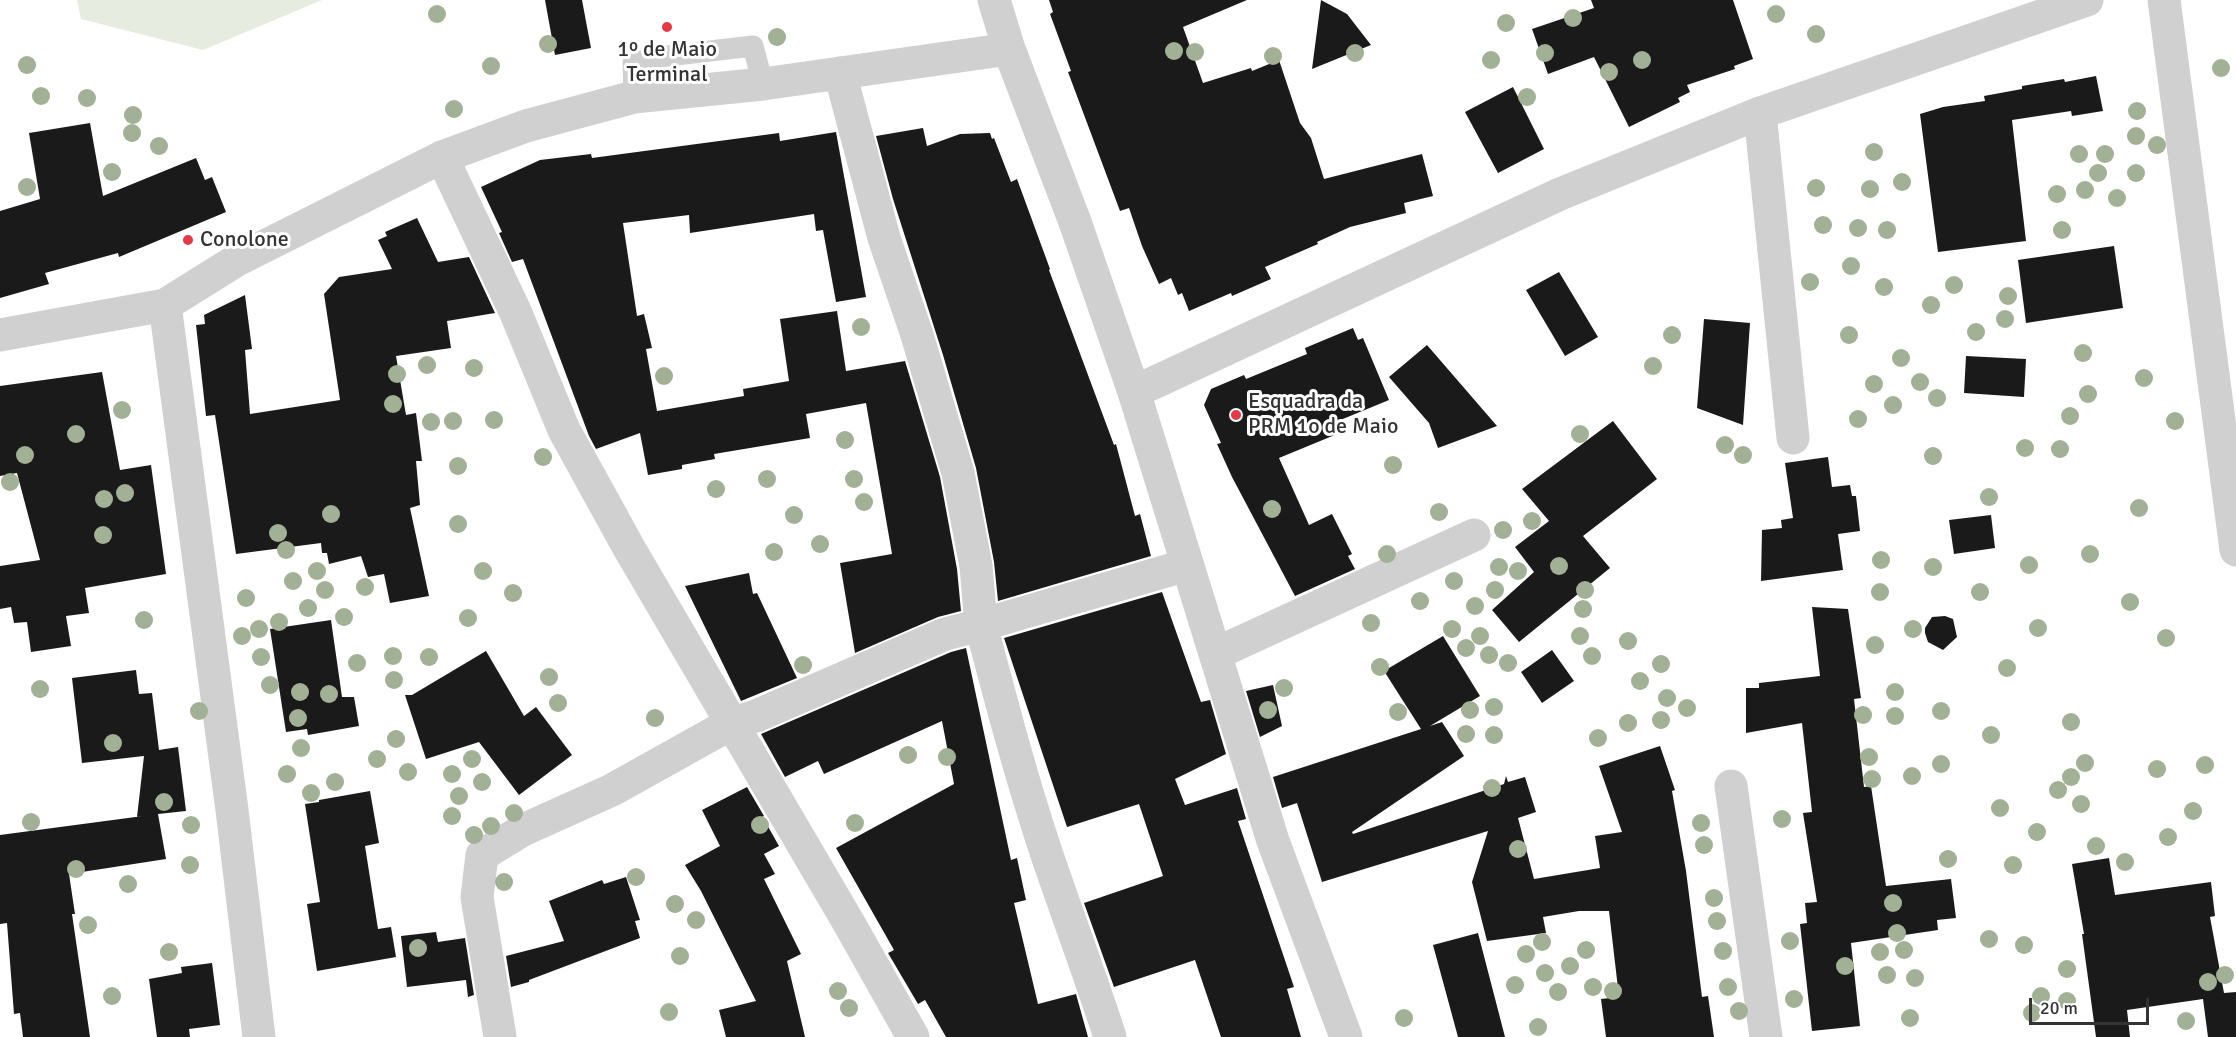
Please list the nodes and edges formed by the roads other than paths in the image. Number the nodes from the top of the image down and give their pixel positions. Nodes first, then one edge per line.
1 (994, 0) edge
2 (2087, 0) edge
3 (2164, 0) edge
4 (1009, 49) junction
5 (840, 73) junction
6 (1760, 113) junction
7 (442, 157) junction
8 (165, 305) junction
9 (0, 335) edge
10 (1134, 392) junction
11 (1793, 438) dead end
12 (1474, 535) dead end
13 (2236, 550) edge
14 (1187, 565) junction
15 (981, 625) junction
16 (1215, 654) junction
17 (732, 723) junction
18 (1731, 786) dead end
19 (259, 1037) edge
20 (500, 1037) edge
21 (913, 1037) edge
22 (1110, 1037) edge
23 (1346, 1037) edge
24 (1766, 1037) edge

1 - 4 street
2 - 6 street
3 - 13 street
4 - 5 street
4 - 10 street
5 - 7 street
5 - 15 street
6 - 10 street
6 - 11 street
7 - 8 street
7 - 17 street
8 - 9 street
8 - 19 street
10 - 14 street
12 - 16 street
14 - 15 street
14 - 16 street
15 - 17 street
15 - 22 street
16 - 23 street
17 - 20 street
17 - 21 street
18 - 24 street

